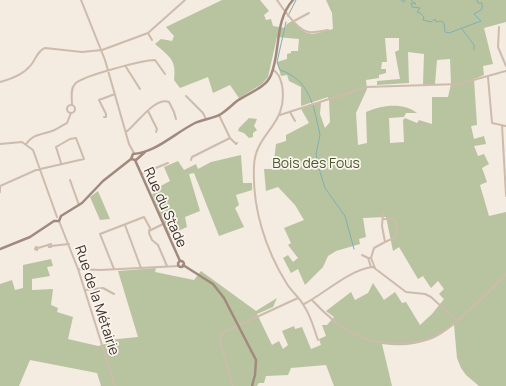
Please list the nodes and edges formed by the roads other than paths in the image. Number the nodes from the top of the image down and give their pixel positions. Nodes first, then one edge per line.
1 (81, 0) edge
2 (186, 0) edge
3 (277, 0) edge
4 (293, 0) edge
5 (284, 12) junction
6 (309, 13) dead end
7 (294, 21) junction
8 (499, 27) dead end
9 (328, 30) dead end
10 (148, 33) junction
11 (152, 40) dead end
12 (102, 50) junction
13 (506, 66) edge
14 (126, 67) junction
15 (108, 70) junction
16 (273, 70) junction
17 (506, 71) edge
18 (165, 74) dead end
19 (488, 77) junction
20 (0, 82) edge
21 (140, 89) dead end
22 (115, 94) junction
23 (186, 96) dead end
24 (72, 105) junction
25 (148, 111) junction
26 (290, 112) junction
27 (71, 113) junction
28 (219, 115) junction
29 (280, 115) junction
30 (104, 117) dead end
31 (176, 119) dead end
32 (206, 119) junction
33 (295, 121) dead end
34 (502, 125) junction
35 (506, 126) edge
36 (126, 132) junction
37 (156, 132) dead end
38 (230, 138) junction
39 (237, 143) dead end
40 (0, 144) edge
41 (26, 144) junction
42 (131, 150) junction
43 (148, 150) junction
44 (136, 154) junction
45 (131, 157) junction
46 (136, 160) junction
47 (191, 160) dead end
48 (61, 163) junction
49 (168, 163) dead end
50 (40, 169) junction
51 (141, 174) junction
52 (70, 180) dead end
53 (0, 186) edge
54 (505, 189) edge
55 (0, 192) edge
56 (506, 196) edge
57 (79, 205) junction
58 (383, 213) dead end
59 (58, 219) junction
60 (383, 219) junction
61 (163, 224) junction
62 (125, 226) junction
63 (149, 231) junction
64 (385, 242) junction
65 (69, 244) junction
66 (0, 249) edge
67 (32, 250) dead end
68 (362, 254) dead end
69 (368, 258) junction
70 (371, 258) junction
71 (180, 261) junction
72 (184, 265) junction
73 (167, 266) junction
74 (179, 266) junction
75 (371, 267) junction
76 (141, 268) junction
77 (375, 268) junction
78 (78, 269) junction
79 (114, 269) junction
80 (506, 274) edge
81 (85, 290) junction
82 (114, 294) dead end
83 (298, 298) junction
84 (312, 300) junction
85 (304, 304) junction
86 (456, 320) junction
87 (238, 324) junction
88 (318, 340) dead end
89 (115, 386) edge
90 (233, 386) edge
91 (252, 386) edge

1 - 12 street
2 - 10 street
3 - 5 street
4 - 5 main road
5 - 7 street
5 - 16 main road
6 - 7 street
7 - 9 street
8 - 13 street
10 - 11 street
10 - 12 street
12 - 15 street
12 - 20 street
14 - 15 street
14 - 18 street
14 - 21 street
15 - 22 street
15 - 24 street
16 - 28 main road
16 - 29 street
17 - 19 street
19 - 26 street
19 - 34 street
22 - 30 street
22 - 36 street
23 - 32 street
24 - 27 street
24 - 27 street
25 - 31 street
25 - 36 street
25 - 37 street
26 - 29 street
26 - 33 street
27 - 41 street
28 - 32 main road
28 - 38 street
29 - 83 street
32 - 43 main road
34 - 35 street
34 - 54 street
36 - 42 street
38 - 39 street
38 - 47 street
40 - 41 street
41 - 50 street, Rue de la Métairie
42 - 44 street
42 - 45 street
43 - 44 main road
43 - 46 main road
44 - 45 main road
44 - 46 main road
45 - 46 main road
45 - 57 main road
46 - 51 main road, Rue du Stade
48 - 48 street
48 - 50 street
49 - 51 street
50 - 53 street
50 - 59 street, Rue de la Métairie
51 - 61 main road, Rue du Stade
52 - 57 street
53 - 55 street
54 - 56 street
57 - 59 main road
58 - 60 street
59 - 65 street, Rue de la Métairie
59 - 66 main road
60 - 64 street
60 - 64 street
61 - 63 street
61 - 71 main road, Rue du Stade
62 - 63 street
62 - 76 street
62 - 79 street
63 - 73 street
64 - 70 street
65 - 67 street
65 - 78 street, Rue de la Métairie
68 - 69 street
69 - 70 street
69 - 75 street
70 - 77 street
71 - 72 main road, Rue du Stade
71 - 74 main road
72 - 74 main road
72 - 87 main road, Rue du Stade
73 - 74 street
73 - 76 street
75 - 77 street
75 - 84 street
76 - 79 street
77 - 86 street
78 - 79 street
78 - 81 street, Rue de la Métairie
80 - 86 street
81 - 82 street
81 - 89 street, Rue de la Métairie
83 - 85 street
83 - 87 street
84 - 85 street
84 - 86 street
85 - 88 street
87 - 90 street
87 - 91 main road, Rue du Stade

